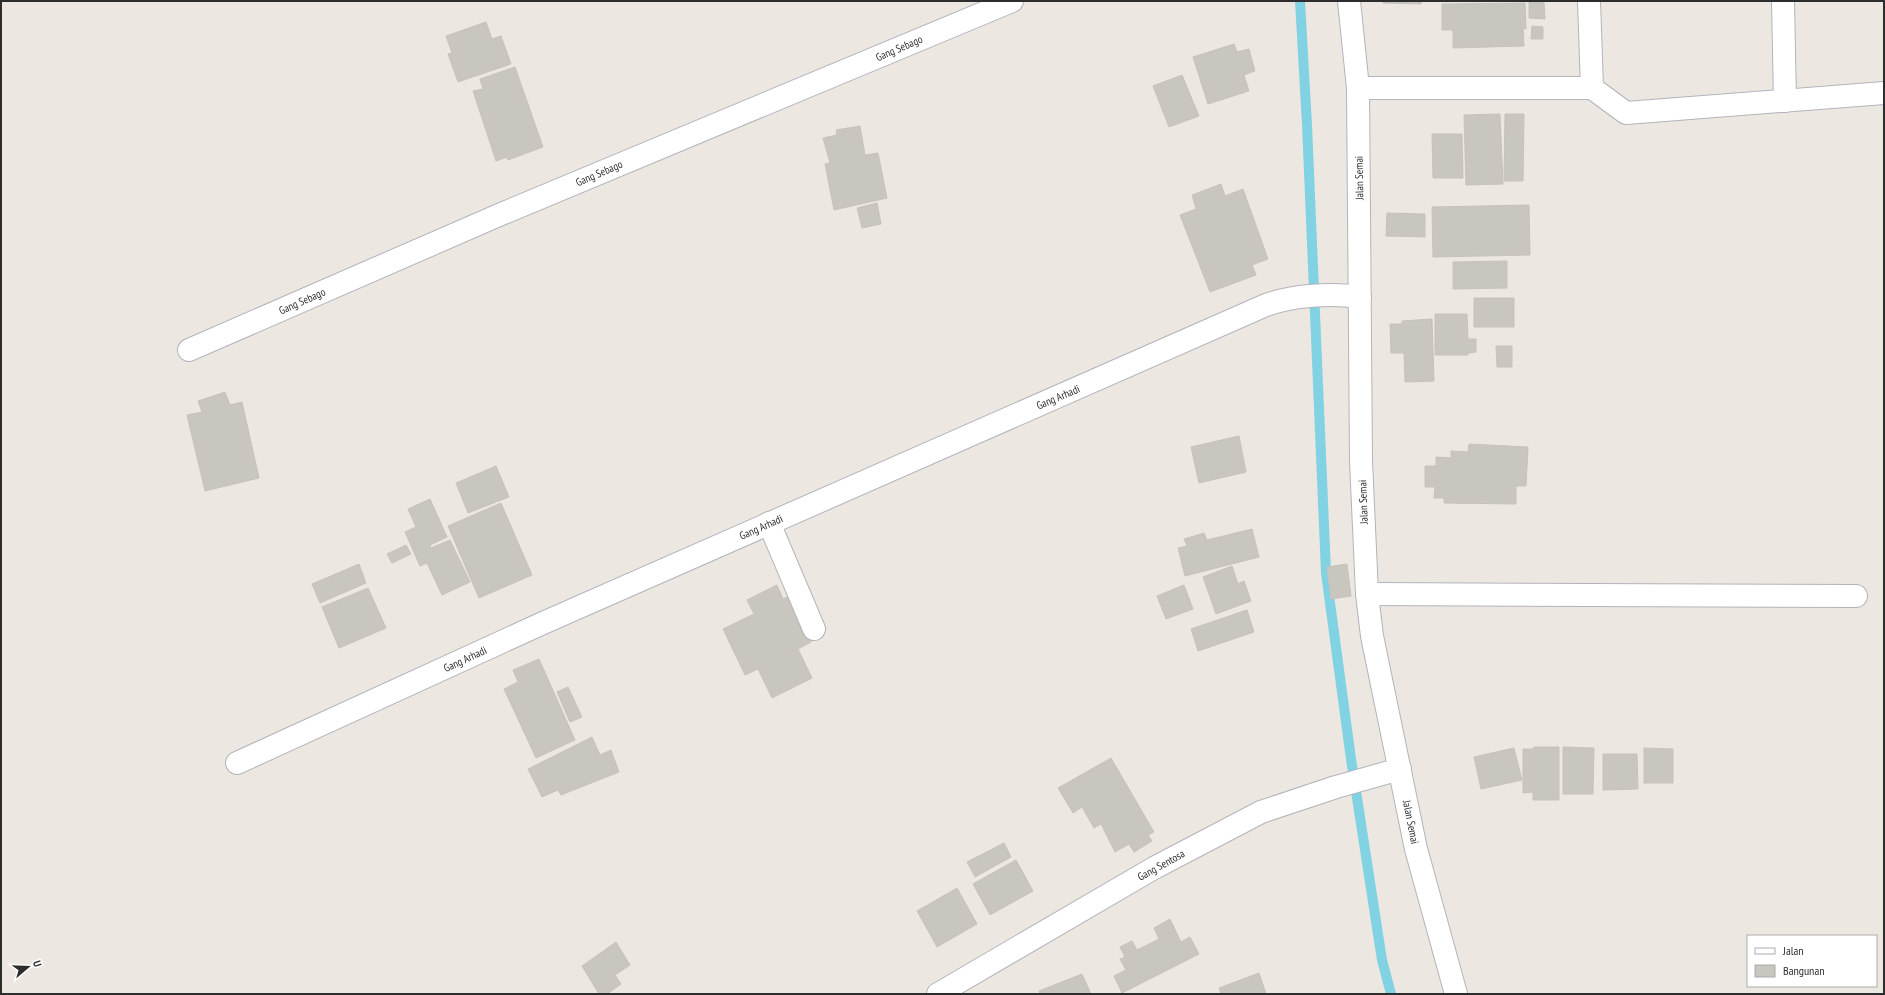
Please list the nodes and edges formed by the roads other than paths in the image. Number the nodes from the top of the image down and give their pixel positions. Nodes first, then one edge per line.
1 (1012, 1) edge
2 (1349, 1) edge
3 (1589, 1) edge
4 (1783, 1) edge
5 (1358, 88) junction
6 (1592, 88) junction
7 (1884, 93) edge
8 (1785, 101) junction
9 (1352, 296) junction
10 (189, 350) dead end
11 (769, 523) junction
12 (1367, 594) junction
13 (1856, 596) dead end
14 (814, 629) dead end
15 (237, 763) dead end
16 (1400, 769) junction
17 (938, 994) edge
18 (1456, 994) edge

1 - 10 street, Gang Sebago
2 - 5 street, Jalan Semai
3 - 6 street
4 - 8 street
5 - 6 street
5 - 9 street, Jalan Semai
6 - 8 street
7 - 8 street
9 - 11 street, Gang Arhadi
9 - 12 street, Jalan Semai
11 - 14 street
11 - 15 street, Gang Arhadi
12 - 13 street
12 - 16 street, Jalan Semai
16 - 17 street, Gang Sentosa
16 - 18 street, Jalan Semai

